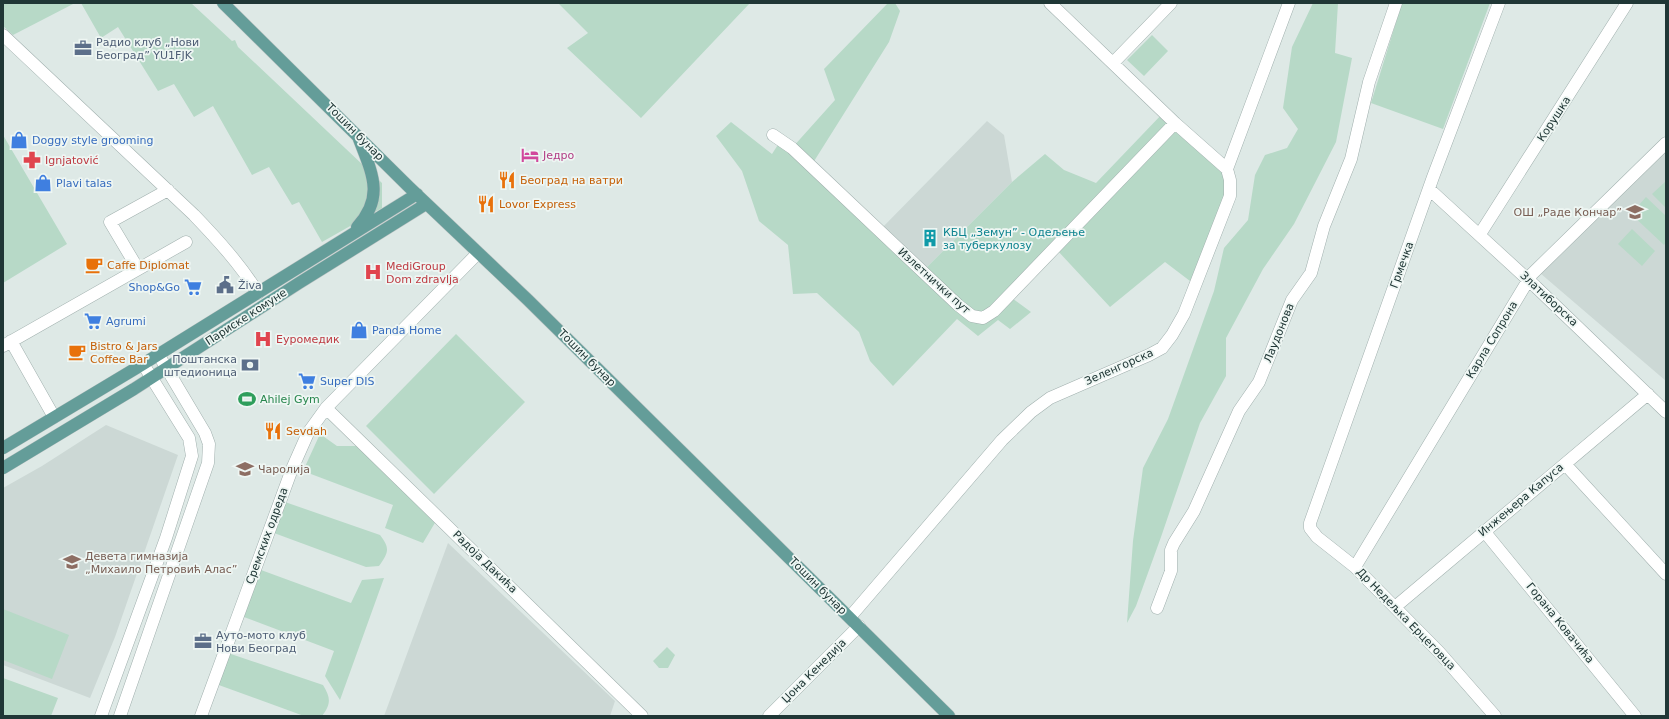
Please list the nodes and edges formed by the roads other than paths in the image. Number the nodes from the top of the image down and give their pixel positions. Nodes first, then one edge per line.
1 (223, 3) edge
2 (1050, 3) edge
3 (1171, 3) edge
4 (1289, 3) edge
5 (1396, 3) edge
6 (1499, 3) edge
7 (1627, 3) edge
8 (3, 35) edge
9 (1114, 62) junction
10 (1175, 123) junction
11 (357, 134) junction
12 (773, 135) dead end
13 (1666, 143) edge
14 (1227, 170) junction
15 (1429, 189) junction
16 (168, 190) junction
17 (417, 194) junction
18 (426, 204) junction
19 (1480, 234) junction
20 (348, 236) junction
21 (186, 242) dead end
22 (478, 253) junction
23 (138, 269) junction
24 (1528, 279) junction
25 (258, 292) junction
26 (7, 344) edge
27 (158, 354) junction
28 (142, 364) junction
29 (166, 368) junction
30 (151, 378) junction
31 (1648, 394) junction
32 (326, 408) junction
33 (1666, 412) edge
34 (54, 417) junction
35 (3, 448) edge
36 (1565, 464) junction
37 (3, 468) edge
38 (1310, 528) joint
39 (1484, 531) junction
40 (1355, 567) junction
41 (1666, 574) edge
42 (1395, 607) junction
43 (1157, 608) dead end
44 (850, 617) junction
45 (859, 626) junction
46 (1490, 714) edge
47 (105, 715) edge
48 (120, 716) edge
49 (201, 716) edge
50 (642, 716) edge
51 (769, 716) edge
52 (949, 716) edge
53 (1635, 716) edge

1 - 11 main road, Тошин бунар
2 - 9 street
3 - 9 street
4 - 14 street
5 - 43 street, Лаудонова
6 - 15 street, Грмечка
7 - 19 street, Корушка
8 - 16 street
9 - 10 street
10 - 12 street, Излетнички пут
10 - 14 street
11 - 17 main road, Тошин бунар
11 - 20 main road
13 - 24 street, Карла Сопрона
14 - 44 street, Зеленгорска
15 - 19 street, Златиборска
15 - 38 street, Грмечка
16 - 23 street
16 - 25 street
17 - 18 main road, Тошин бунар
17 - 20 main road, Париске комуне
18 - 22 main road, Тошин бунар
18 - 29 main road, Париске комуне
19 - 24 street, Златиборска
20 - 25 main road, Париске комуне
21 - 23 street
22 - 32 street, Сремских одреда
22 - 44 main road, Тошин бунар
23 - 26 street
24 - 31 street, Златиборска
24 - 40 street, Карла Сопрона
25 - 27 main road, Париске комуне
26 - 34 street
27 - 28 main road, Париске комуне
27 - 29 street
28 - 30 street
28 - 34 main road, Париске комуне
29 - 30 main road, Париске комуне
29 - 48 street
30 - 37 main road, Париске комуне
30 - 47 street
31 - 33 street, Златиборска
31 - 36 street, Инжењера Капуса
32 - 49 street, Сремских одреда
32 - 50 street, Радоја Дакића
34 - 35 main road, Париске комуне
36 - 39 street, Инжењера Капуса
36 - 41 street
38 - 40 street, Др Недељка Ерцеговца
39 - 42 street, Инжењера Капуса
39 - 53 street, Горана Ковачића
40 - 42 street, Др Недељка Ерцеговца
42 - 46 street, Др Недељка Ерцеговца
44 - 45 main road, Тошин бунар
45 - 51 street, Џона Кенедија
45 - 52 main road, Тошин бунар

